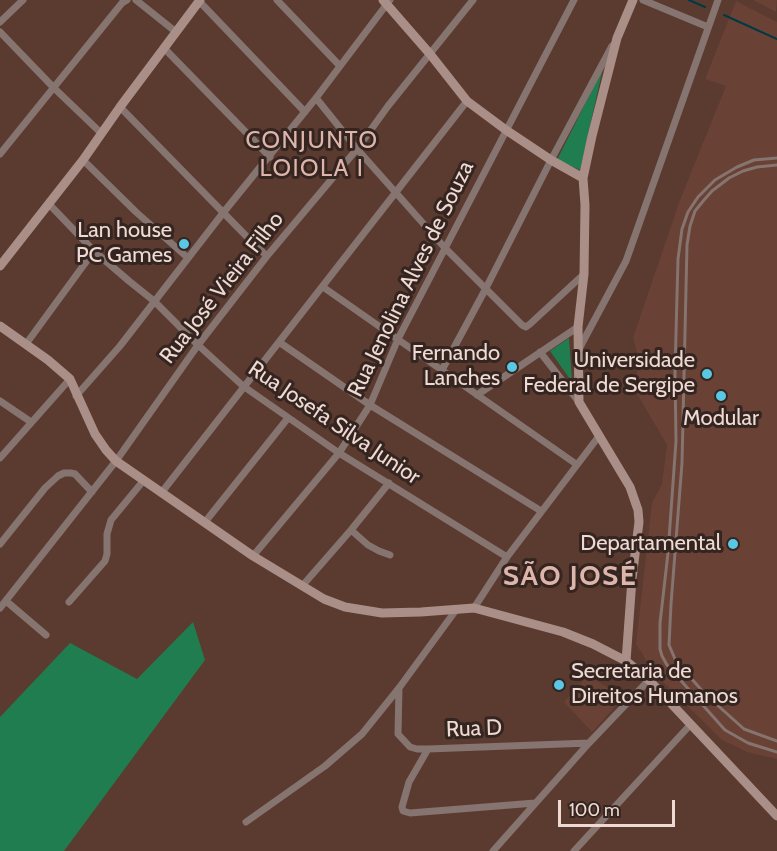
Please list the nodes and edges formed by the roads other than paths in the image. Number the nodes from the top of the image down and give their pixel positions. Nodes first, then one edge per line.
1 (23, 0) edge
2 (126, 0) edge
3 (136, 0) edge
4 (200, 0) edge
5 (277, 0) edge
6 (473, 0) edge
7 (574, 0) edge
8 (633, 0) edge
9 (643, 0) edge
10 (718, 0) edge
11 (386, 1) edge
12 (0, 22) edge
13 (708, 27) junction
14 (0, 32) edge
15 (176, 32) junction
16 (617, 38) junction
17 (164, 48) junction
18 (430, 54) junction
19 (340, 66) junction
20 (54, 88) junction
21 (316, 98) junction
22 (467, 101) junction
23 (120, 107) junction
24 (305, 112) junction
25 (506, 130) junction
26 (101, 133) junction
27 (357, 149) junction
28 (0, 154) edge
29 (270, 157) junction
30 (777, 158) edge
31 (83, 160) junction
32 (551, 160) junction
33 (777, 165) edge
34 (583, 178) junction
35 (396, 193) junction
36 (49, 204) junction
37 (223, 213) junction
38 (444, 248) junction
39 (94, 251) junction
40 (267, 256) junction
41 (188, 258) junction
42 (0, 266) edge
43 (584, 274) junction
44 (323, 287) junction
45 (485, 290) junction
46 (154, 301) junction
47 (0, 326) edge
48 (578, 327) junction
49 (398, 339) junction
50 (279, 342) junction
51 (26, 344) junction
52 (198, 345) junction
53 (540, 352) junction
54 (578, 352) junction
55 (442, 370) junction
56 (69, 379) junction
57 (243, 386) junction
58 (477, 395) junction
59 (76, 396) junction
60 (0, 401) edge
61 (579, 402) junction
62 (370, 405) junction
63 (288, 418) junction
64 (31, 422) junction
65 (599, 436) junction
66 (339, 453) junction
67 (0, 458) edge
68 (116, 461) junction
69 (576, 464) junction
70 (144, 480) junction
71 (389, 483) junction
72 (92, 492) junction
73 (162, 492) junction
74 (541, 511) junction
75 (205, 522) junction
76 (351, 530) junction
77 (0, 544) edge
78 (390, 555) dead end
79 (253, 556) junction
80 (507, 557) junction
81 (303, 585) junction
82 (6, 601) junction
83 (69, 602) dead end
84 (0, 608) edge
85 (474, 608) junction
86 (456, 610) junction
87 (46, 635) dead end
88 (626, 661) junction
89 (649, 680) junction
90 (399, 688) junction
91 (691, 724) junction
92 (777, 741) edge
93 (589, 743) junction
94 (428, 748) junction
95 (777, 752) edge
96 (535, 803) junction
97 (777, 816) edge
98 (246, 822) dead end
99 (493, 851) edge
100 (574, 851) edge

1 - 12 street
2 - 20 street
3 - 15 street
4 - 15 street
4 - 24 street
5 - 19 street
6 - 18 street, Rua José Vieira Filho
7 - 25 street, Rua Jenolina Alves de Souza
8 - 16 street
9 - 13 street
10 - 13 street
11 - 18 street
11 - 19 street
13 - 54 street
14 - 20 street
15 - 17 street
16 - 32 street
16 - 34 street
17 - 23 street
17 - 29 street
18 - 22 street
18 - 27 street, Rua José Vieira Filho
19 - 21 street
20 - 26 street
20 - 28 street
21 - 24 street
21 - 27 street
22 - 25 street
22 - 35 street
23 - 26 street
23 - 37 street
24 - 29 street
25 - 32 street
25 - 38 street, Rua Jenolina Alves de Souza
26 - 31 street
27 - 35 street
27 - 40 street, Rua José Vieira Filho
29 - 37 street
30 - 95 lane
31 - 36 street
31 - 41 street
32 - 34 street
32 - 45 street
33 - 92 lane
34 - 43 street
35 - 38 street
35 - 44 street
36 - 39 street, Rua Josefa Silva Junior
36 - 42 street
37 - 40 street
37 - 41 street
38 - 45 street
38 - 49 street, Rua Jenolina Alves de Souza
39 - 46 street, Rua Josefa Silva Junior
39 - 51 street
40 - 52 street, Rua José Vieira Filho
41 - 46 street
43 - 45 street
43 - 48 street
44 - 49 street
44 - 50 street
45 - 55 street
46 - 52 street, Rua Josefa Silva Junior
46 - 59 street
47 - 51 street
48 - 53 street
48 - 54 street
49 - 55 street
49 - 62 street, Rua Jenolina Alves de Souza
50 - 57 street
50 - 62 street
51 - 56 street
52 - 57 street, Rua Josefa Silva Junior
52 - 68 street, Rua José Vieira Filho
53 - 58 street
53 - 61 street
54 - 61 street
55 - 58 street
56 - 59 street
56 - 64 street
57 - 63 street, Rua Josefa Silva Junior
57 - 73 street
58 - 69 street
59 - 68 street
60 - 64 street
61 - 65 street
62 - 66 street, Rua Jenolina Alves de Souza
62 - 74 street
63 - 66 street, Rua Josefa Silva Junior
63 - 75 street
64 - 67 street
65 - 69 street
65 - 88 street
66 - 71 street, Rua Josefa Silva Junior
66 - 79 street, Rua Jenolina Alves de Souza
68 - 70 street
68 - 72 street, Rua José Vieira Filho
69 - 74 street
70 - 73 street
70 - 83 street
71 - 76 street
71 - 80 street, Rua Josefa Silva Junior
72 - 77 street
72 - 82 street, Rua José Vieira Filho
73 - 75 street
74 - 80 street
75 - 79 street
76 - 78 street
76 - 81 street
79 - 81 street
80 - 85 street
81 - 86 street
82 - 84 street, Rua José Vieira Filho
82 - 87 street
85 - 86 street
85 - 88 street
86 - 90 street
88 - 89 street
89 - 91 street
89 - 93 street
90 - 94 street
90 - 98 street
91 - 97 street
91 - 100 street
93 - 94 street, Rua D
93 - 96 street
94 - 96 street, Rua D
96 - 99 street

